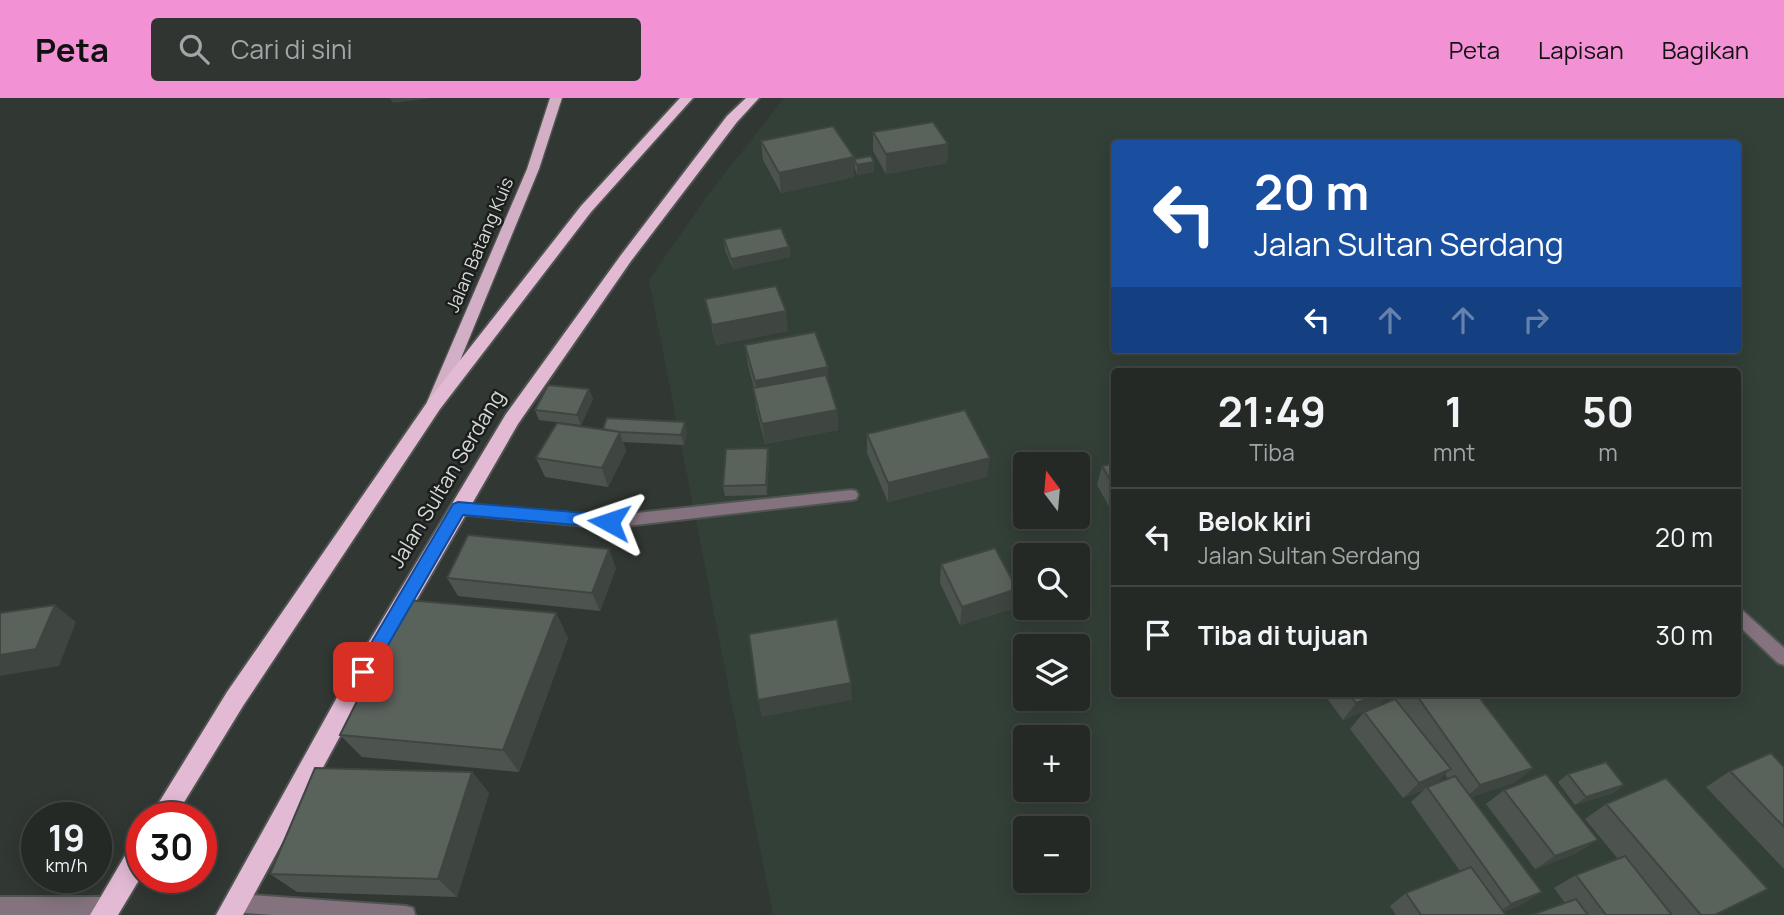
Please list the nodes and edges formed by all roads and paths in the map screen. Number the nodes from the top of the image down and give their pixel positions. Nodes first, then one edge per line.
1 (556, 98) edge
2 (687, 98) edge
3 (753, 98) edge
4 (434, 405) junction
5 (851, 495) dead end
6 (458, 509) junction
7 (1741, 619) edge
8 (1784, 658) edge
9 (171, 802) edge
10 (126, 877) edge
11 (0, 906) edge
12 (232, 909) edge
13 (105, 911) edge
14 (406, 915) edge

1 - 4 main road, Jalan Batang Kuis
2 - 4 highway, Jalan Sultan Serdang
3 - 6 highway, Jalan Sultan Serdang
4 - 9 highway, Jalan Sultan Serdang
5 - 6 street
6 - 12 highway, Jalan Sultan Serdang
7 - 8 street
10 - 13 highway
11 - 13 street
12 - 14 street

